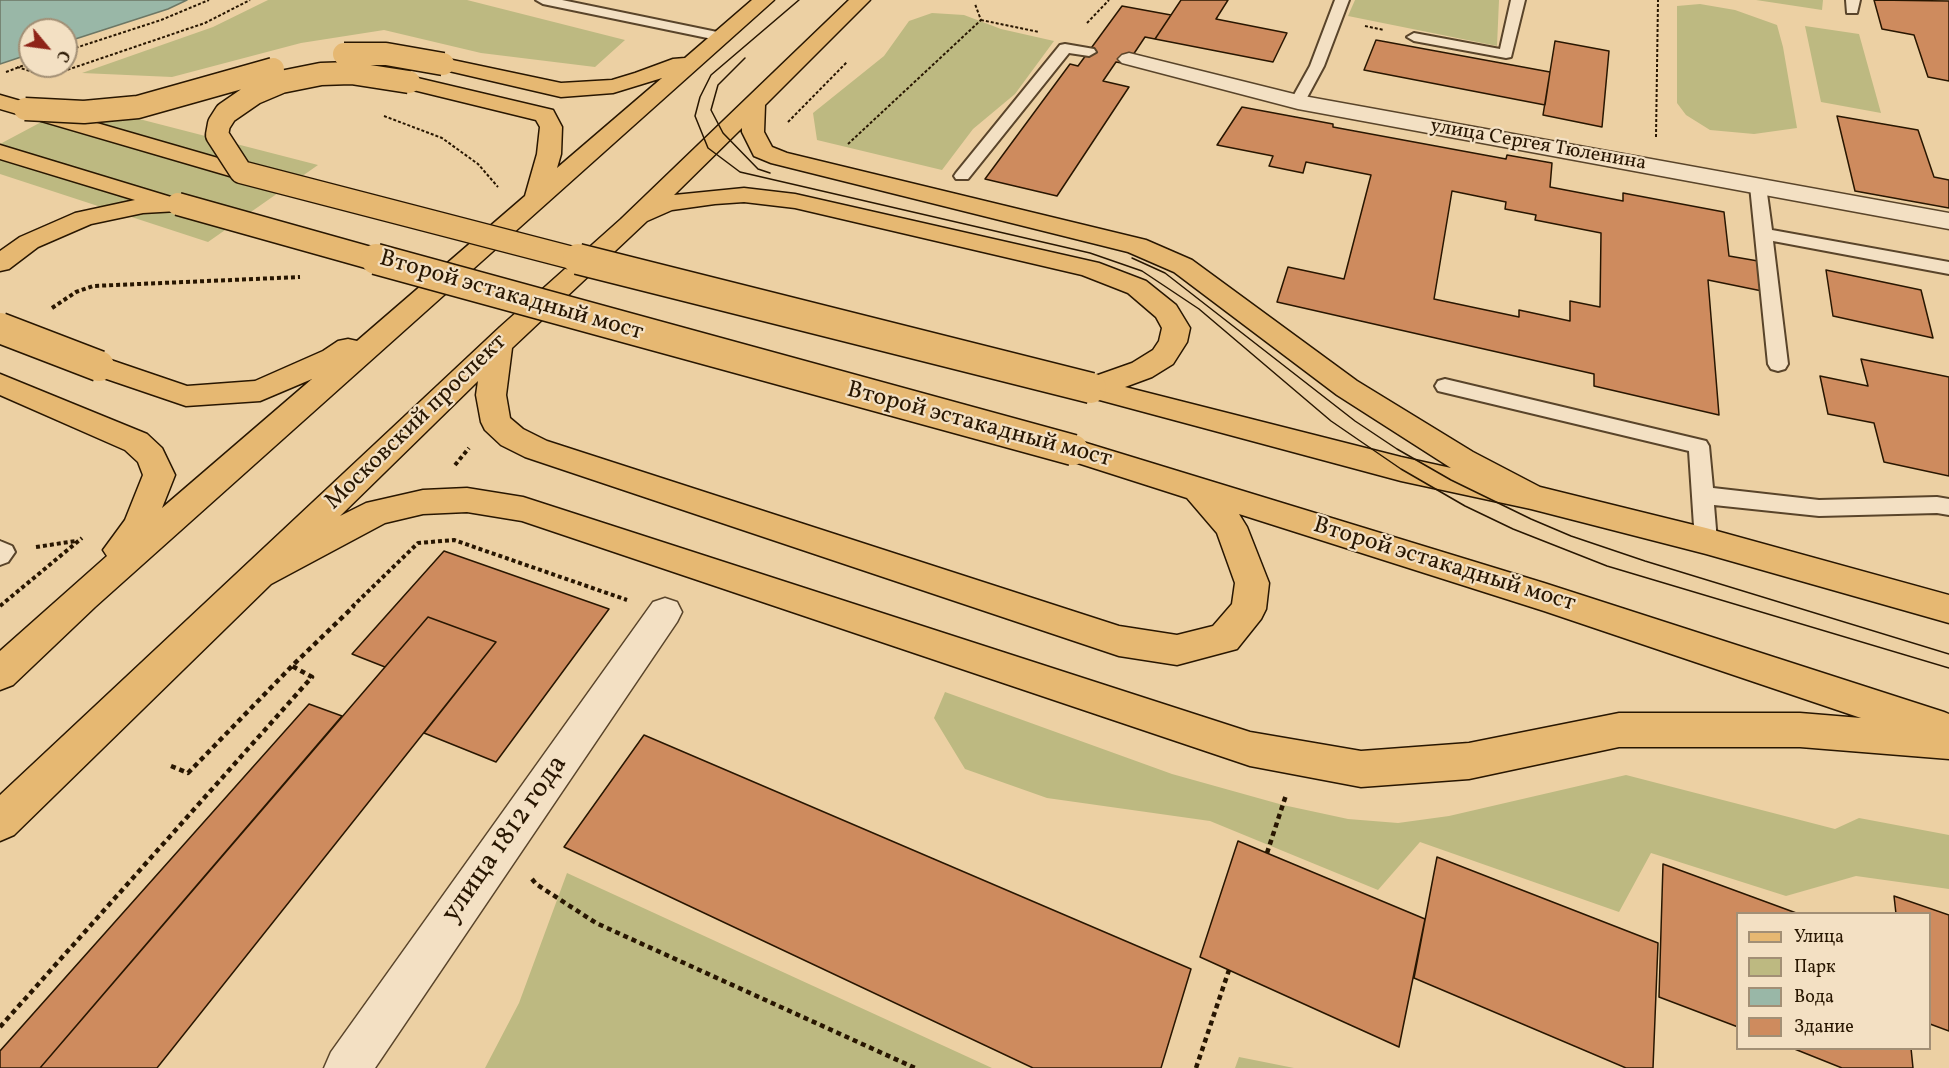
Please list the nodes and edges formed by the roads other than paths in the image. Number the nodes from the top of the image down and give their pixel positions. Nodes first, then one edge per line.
1 (543, 0) edge
2 (764, 0) edge
3 (860, 0) edge
4 (1342, 0) edge
5 (1518, 0) edge
6 (1414, 37) dead end
7 (714, 44) junction
8 (1089, 52) dead end
9 (1130, 59) dead end
10 (0, 102) edge
11 (754, 102) junction
12 (1298, 102) junction
13 (25, 109) junction
14 (0, 152) edge
15 (241, 172) junction
16 (962, 176) dead end
17 (1758, 186) junction
18 (537, 197) junction
19 (178, 204) junction
20 (1949, 221) edge
21 (630, 224) junction
22 (1764, 234) junction
23 (0, 263) edge
24 (1949, 268) edge
25 (413, 308) junction
26 (0, 328) edge
27 (498, 346) junction
28 (1778, 364) dead end
29 (0, 384) edge
30 (1445, 386) dead end
31 (1091, 388) junction
32 (1198, 489) junction
33 (1703, 495) junction
34 (1531, 497) junction
35 (1949, 507) edge
36 (1706, 541) junction
37 (256, 576) junction
38 (83, 597) junction
39 (648, 607) road end
40 (1949, 609) edge
41 (0, 674) edge
42 (1949, 731) edge
43 (1949, 742) edge
44 (0, 822) edge
45 (347, 1068) edge

1 - 7 lane
2 - 7 main road
3 - 11 main road, Московский проспект
4 - 12 lane
5 - 6 lane
7 - 13 main road, bridge
7 - 18 main road
8 - 16 lane
9 - 12 street, улица Сергея Тюленина
10 - 13 main road, Второй эстакадный мост
11 - 21 main road, Московский проспект
11 - 34 main road
12 - 17 street, улица Сергея Тюленина
13 - 15 main road, Второй эстакадный мост, bridge
14 - 19 main road, Второй эстакадный мост
15 - 18 main road, bridge
15 - 31 main road, Второй эстакадный мост, bridge
17 - 20 street, улица Сергея Тюленина
17 - 22 lane
18 - 25 main road
19 - 23 main road
19 - 32 main road, Второй эстакадный мост, bridge
21 - 27 main road, Московский проспект
21 - 31 main road
22 - 24 lane
22 - 28 lane
25 - 26 main road, bridge
25 - 38 main road
27 - 32 main road
27 - 37 main road, Московский проспект
29 - 38 main road
30 - 33 lane
31 - 34 main road, Второй эстакадный мост
32 - 42 main road, Второй эстакадный мост
33 - 35 lane
33 - 36 lane
34 - 36 main road, Второй эстакадный мост
36 - 40 main road, Второй эстакадный мост
37 - 43 main road
37 - 44 main road, Московский проспект
38 - 41 main road
39 - 45 street, улица 1812 года

